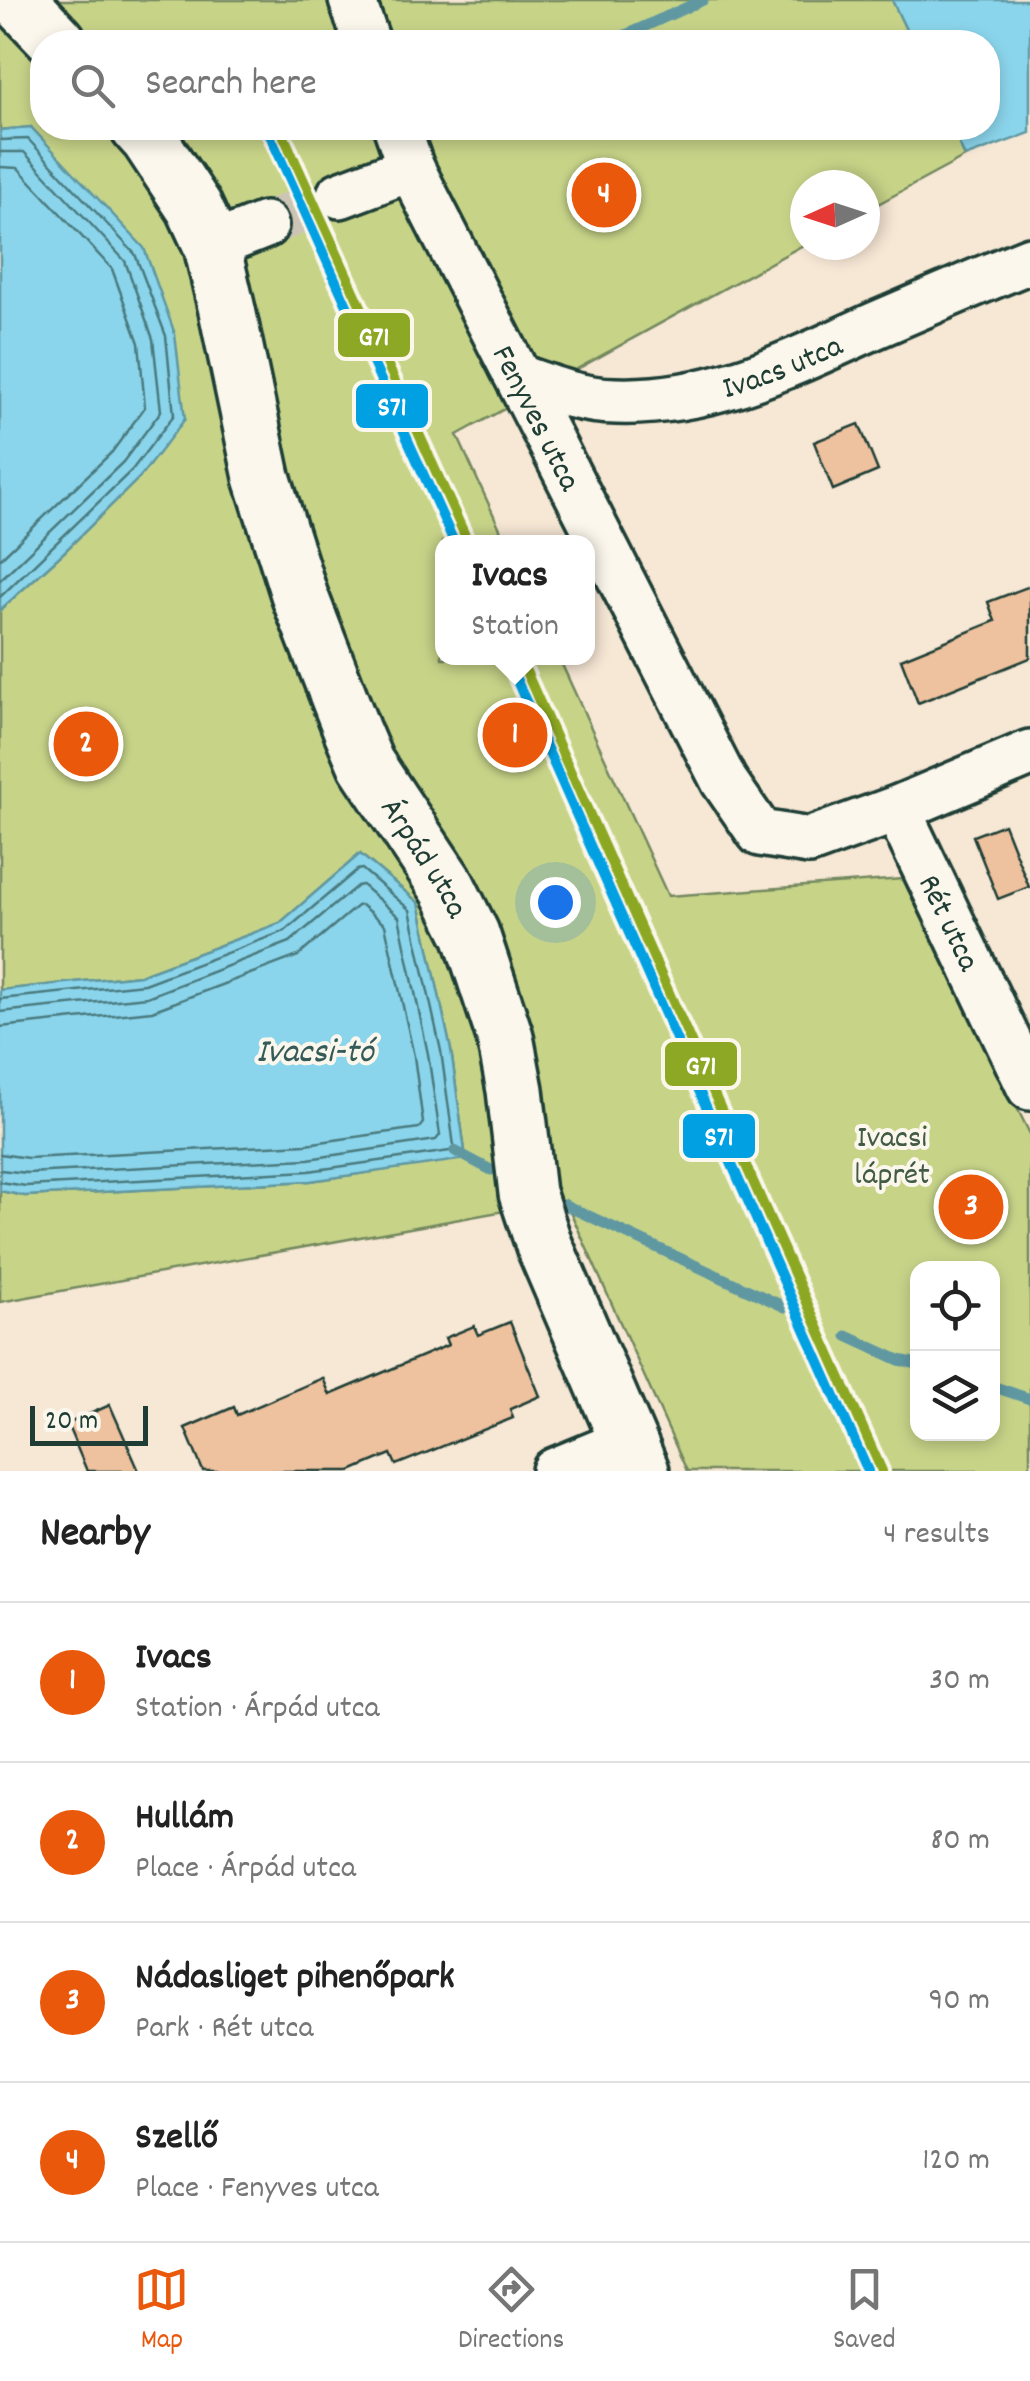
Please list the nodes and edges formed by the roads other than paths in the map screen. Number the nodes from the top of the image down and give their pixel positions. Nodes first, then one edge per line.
1 (18, 0) edge
2 (352, 0) edge
3 (47, 30) edge
4 (363, 30) edge
5 (151, 140) edge
6 (404, 148) edge
7 (340, 195) tunnel mouth
8 (265, 225) tunnel mouth
9 (212, 246) junction
10 (1030, 260) edge
11 (520, 378) junction
12 (1030, 752) edge
13 (898, 809) junction
14 (1030, 1087) edge
15 (634, 1456) edge
16 (554, 1471) edge

1 - 3 street
2 - 4 street
5 - 9 street, Árpád utca
6 - 7 street, Fenyves utca
6 - 11 street, Fenyves utca
8 - 9 street
9 - 15 street, Árpád utca
10 - 11 street, Ivacs utca
11 - 13 street, Fenyves utca
12 - 13 street
13 - 14 street, Rét utca
15 - 16 street

